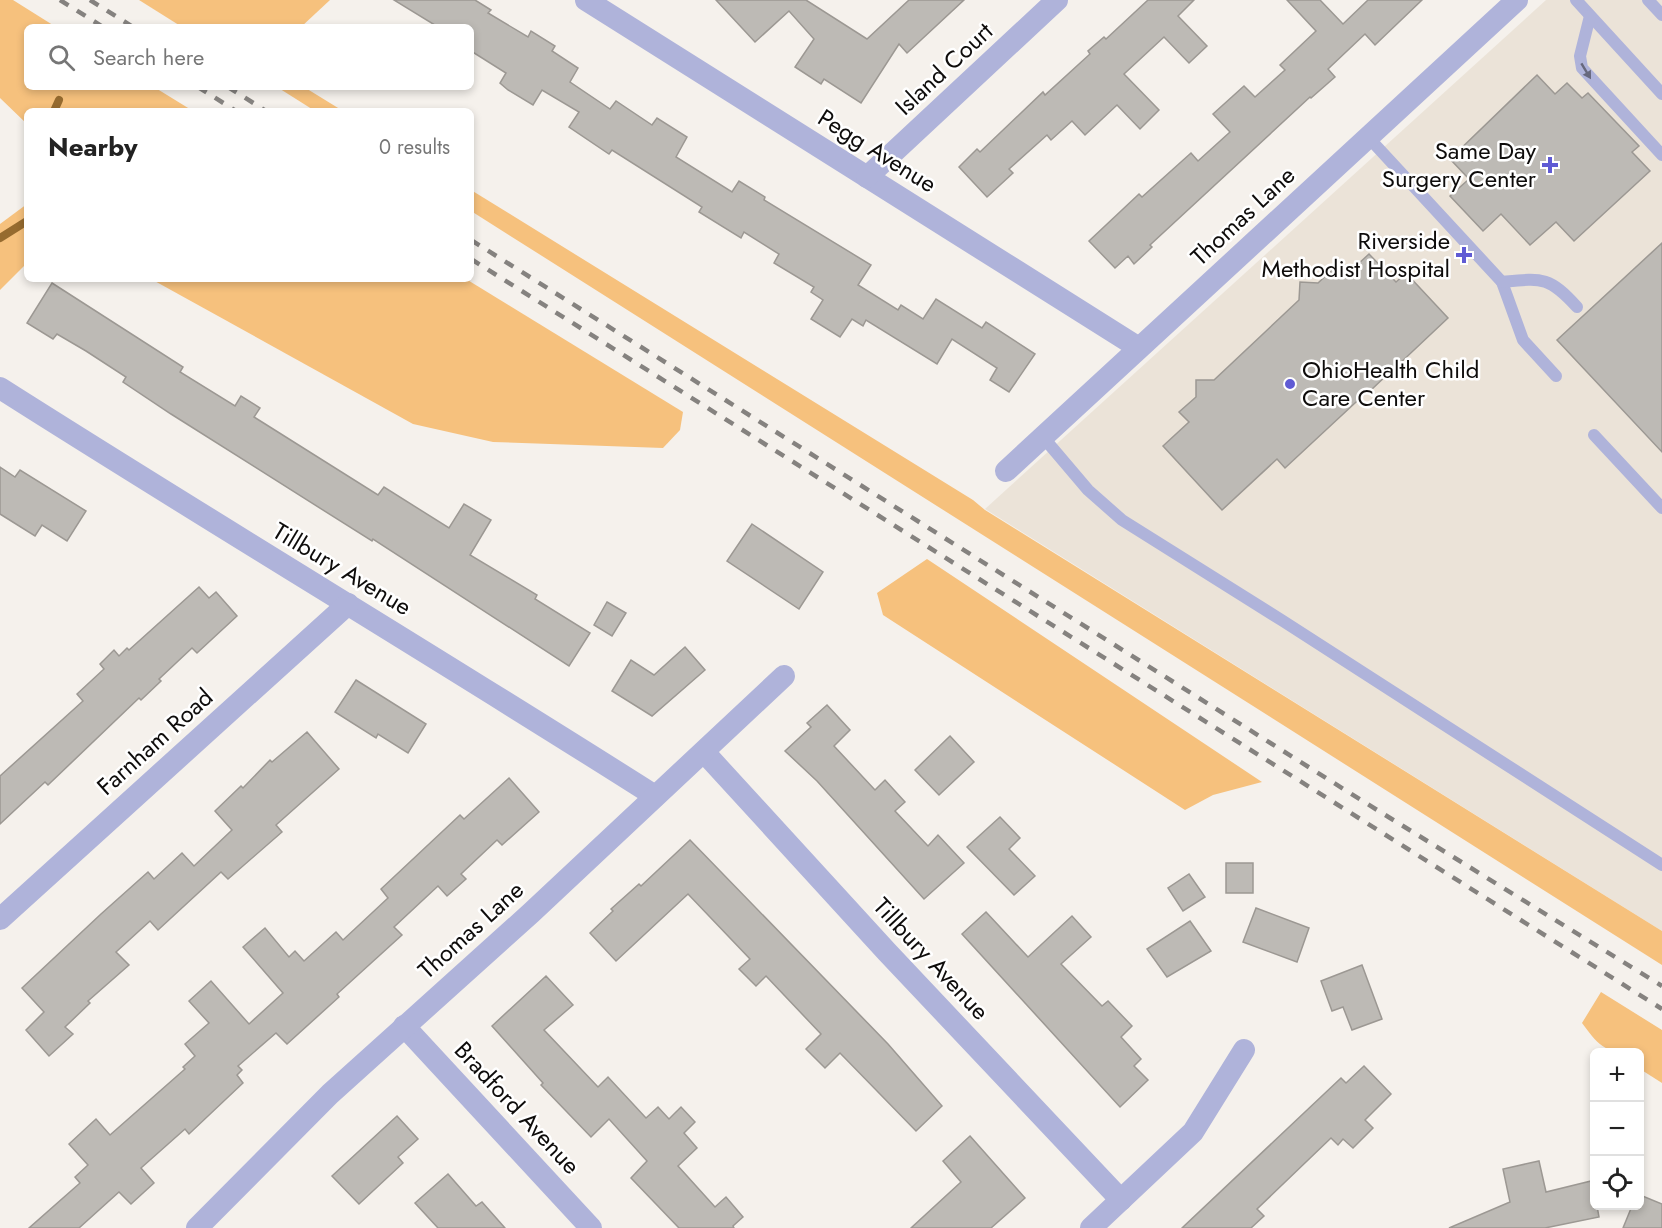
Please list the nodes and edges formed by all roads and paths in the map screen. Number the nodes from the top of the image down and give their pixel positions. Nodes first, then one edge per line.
1 (1057, 0) edge
2 (1517, 0) edge
3 (1576, 0) edge
4 (1648, 0) edge
5 (591, 1) edge
6 (1662, 15) edge
7 (1590, 16) junction
8 (1662, 94) edge
9 (1368, 137) junction
10 (1662, 154) edge
11 (867, 177) junction
12 (1502, 282) junction
13 (1577, 307) dead end
14 (1139, 348) junction
15 (1556, 376) dead end
16 (0, 388) edge
17 (1594, 435) dead end
18 (1043, 436) junction
19 (1005, 471) dead end
20 (1662, 508) edge
21 (348, 604) junction
22 (784, 676) dead end
23 (704, 752) junction
24 (655, 796) junction
25 (1662, 865) edge
26 (0, 919) edge
27 (404, 1026) junction
28 (1244, 1050) dead end
29 (1121, 1200) junction
30 (197, 1228) edge
31 (591, 1228) edge
32 (1091, 1228) edge

1 - 11 street, Island Court
2 - 9 street, Thomas Lane
3 - 7 lane
4 - 6 lane
5 - 11 street, Pegg Avenue
7 - 8 lane
7 -> 10 lane
9 - 12 lane
9 - 14 street, Thomas Lane
11 - 14 street, Pegg Avenue
12 - 13 lane
12 - 15 lane
14 - 18 street, Thomas Lane
16 - 21 street, Tillbury Avenue
17 - 20 lane
18 - 19 street, Thomas Lane
18 - 25 lane
21 - 24 street, Tillbury Avenue
21 - 26 street, Farnham Road
22 - 23 street, Thomas Lane
23 - 24 street, Thomas Lane
23 - 29 street, Tillbury Avenue
24 - 27 street, Thomas Lane
27 - 30 street, Thomas Lane
27 - 31 street, Bradford Avenue
28 - 29 street
29 - 32 street

